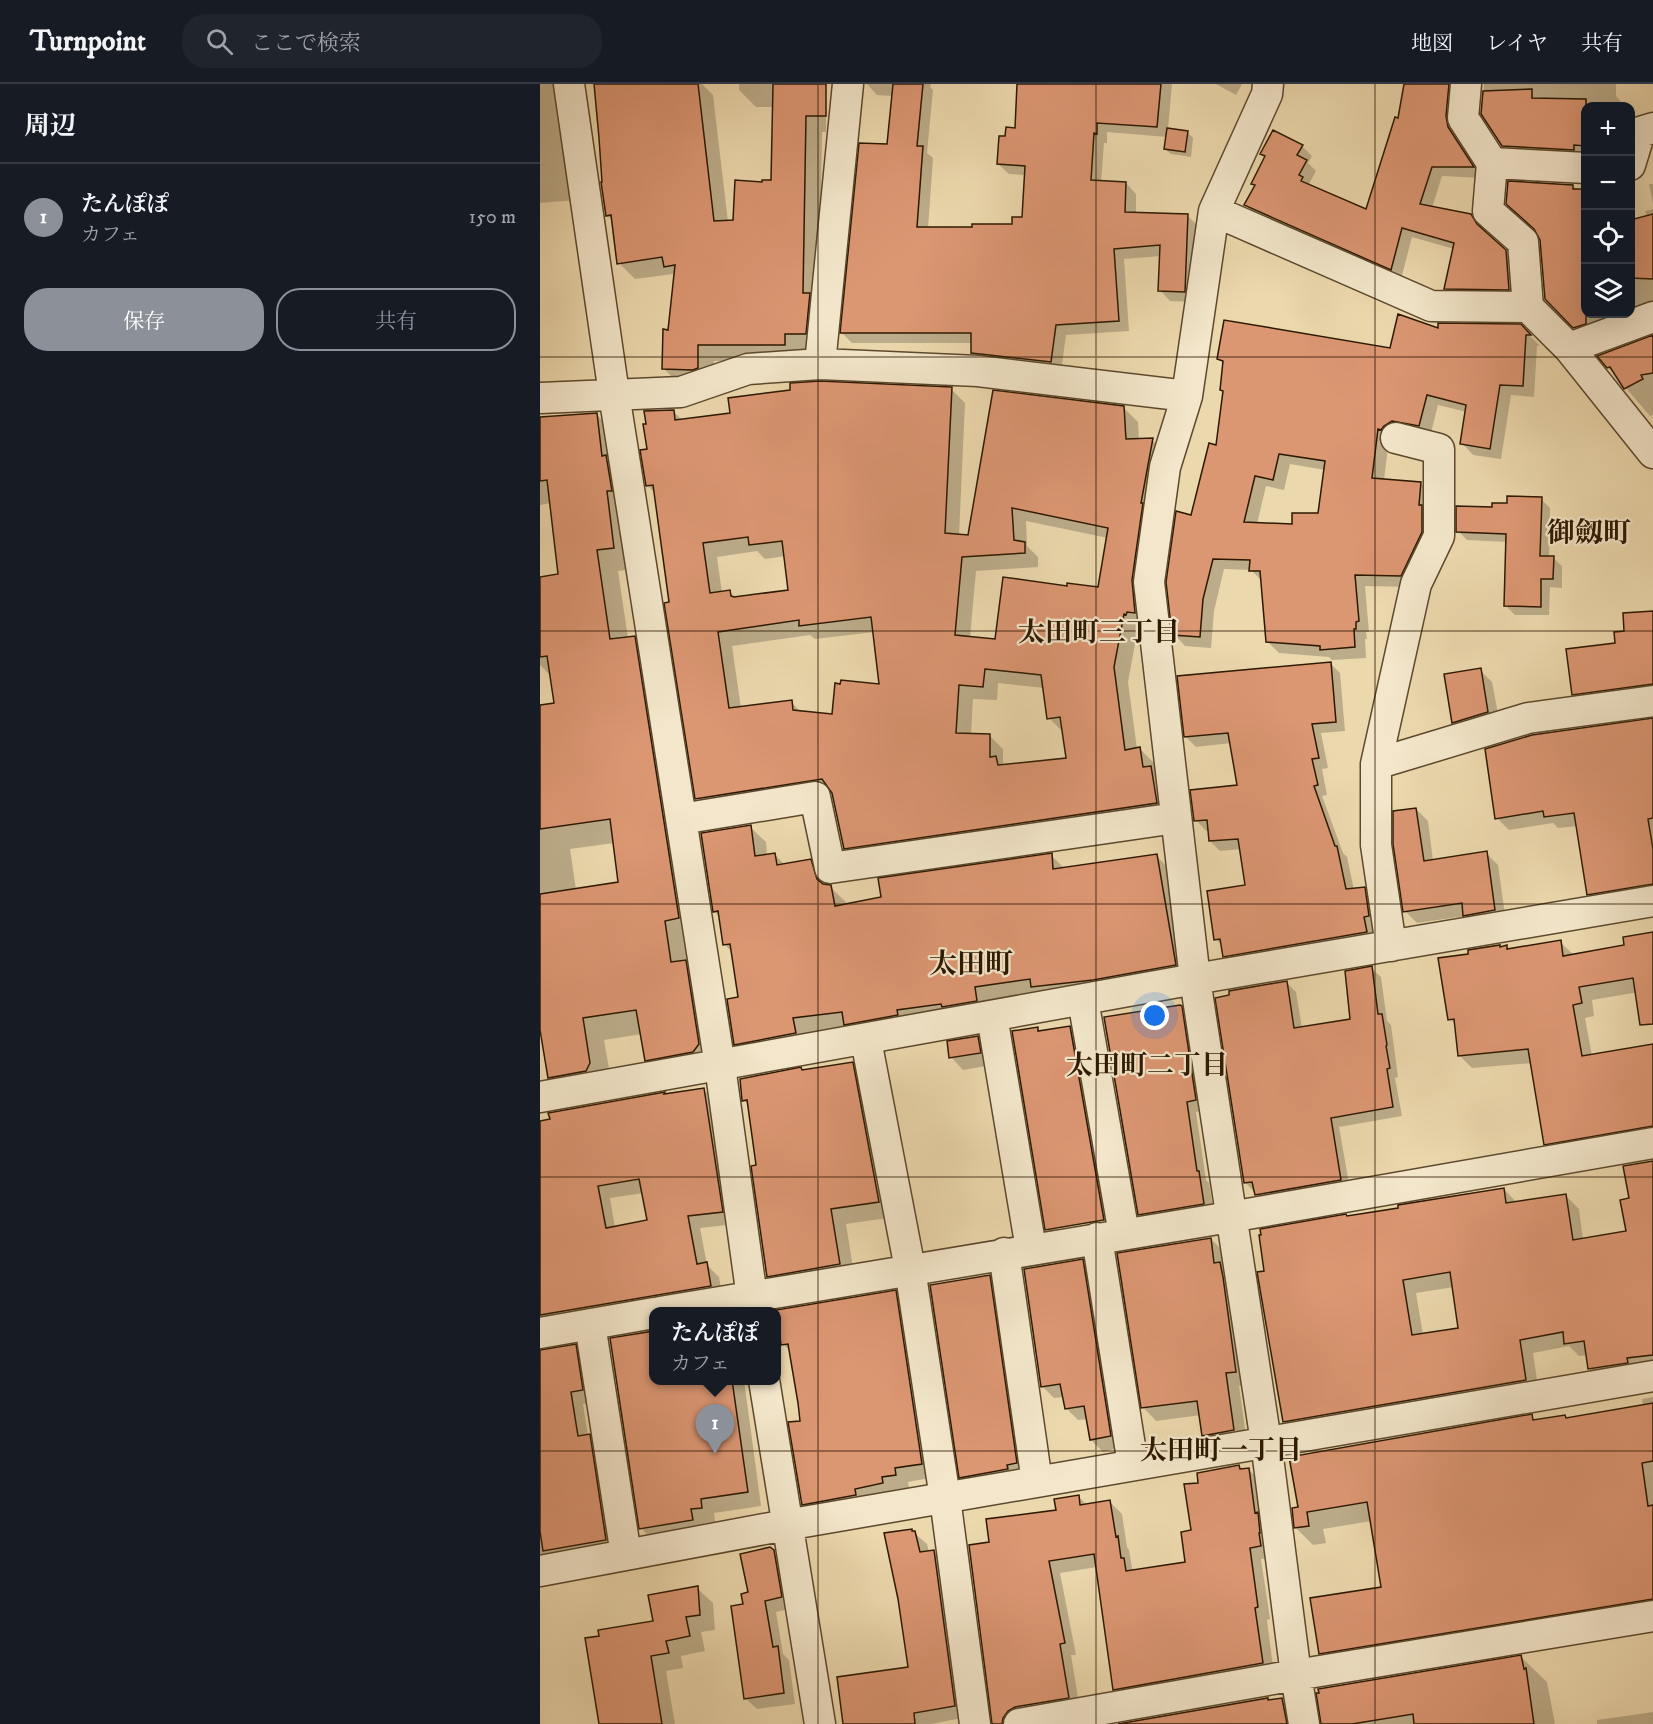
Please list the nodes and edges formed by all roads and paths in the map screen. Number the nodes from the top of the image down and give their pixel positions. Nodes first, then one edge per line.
1 (569, 84) edge
2 (848, 84) edge
3 (1268, 84) edge
4 (1466, 84) edge
5 (1653, 128) edge
6 (1633, 156) edge
7 (1492, 163) junction
8 (1581, 168) edge
9 (1214, 211) junction
10 (1528, 307) junction
11 (1653, 317) edge
12 (1569, 348) junction
13 (820, 364) junction
14 (614, 394) junction
15 (1187, 396) junction
16 (540, 398) edge
17 (1396, 438) dead end
18 (1653, 453) edge
19 (1653, 701) edge
20 (1376, 764) junction
21 (1176, 818) junction
22 (681, 819) junction
23 (1653, 901) edge
24 (1391, 946) junction
25 (1195, 979) junction
26 (1083, 1000) junction
27 (992, 1016) junction
28 (866, 1040) junction
29 (720, 1066) junction
30 (540, 1097) edge
31 (1653, 1143) edge
32 (1230, 1216) junction
33 (1110, 1236) junction
34 (1018, 1251) junction
35 (910, 1269) junction
36 (753, 1303) edge
37 (706, 1307) edge
38 (649, 1314) edge
39 (590, 1324) junction
40 (540, 1333) edge
41 (1653, 1376) edge
42 (765, 1385) edge
43 (1266, 1442) junction
44 (1133, 1465) junction
45 (1037, 1482) junction
46 (945, 1498) junction
47 (786, 1525) junction
48 (626, 1555) junction
49 (540, 1571) edge
50 (1653, 1616) edge
51 (1296, 1675) junction
52 (820, 1724) edge
53 (975, 1724) edge
54 (1019, 1724) edge
55 (1304, 1724) edge

1 - 14 street
2 - 13 street
3 - 9 street
4 - 7 street
5 - 6 street
7 - 8 street
7 - 10 street
9 - 10 street
9 - 15 street
10 - 12 street
11 - 12 street
12 - 18 street
13 - 14 street
13 - 15 street
14 - 16 street
14 - 22 street
15 - 21 street
17 - 20 street
19 - 20 street
20 - 24 street
21 - 22 street
21 - 25 street
22 - 29 street
23 - 24 street
24 - 25 street
25 - 26 street
25 - 32 street
26 - 27 street
26 - 33 street
27 - 28 street
27 - 34 street
28 - 29 street
28 - 35 street
29 - 30 street
29 - 36 street
31 - 32 street
32 - 33 street
32 - 43 street
33 - 34 street
33 - 44 street
34 - 35 street
34 - 45 street
35 - 36 street
35 - 46 street
36 - 37 street
38 - 39 street
39 - 40 street
39 - 48 street
41 - 43 street
42 - 47 street
43 - 44 street
43 - 51 street
44 - 45 street
45 - 46 street
46 - 47 street
46 - 53 street
47 - 48 street
47 - 52 street
48 - 49 street
50 - 51 street
51 - 54 street
51 - 55 street

